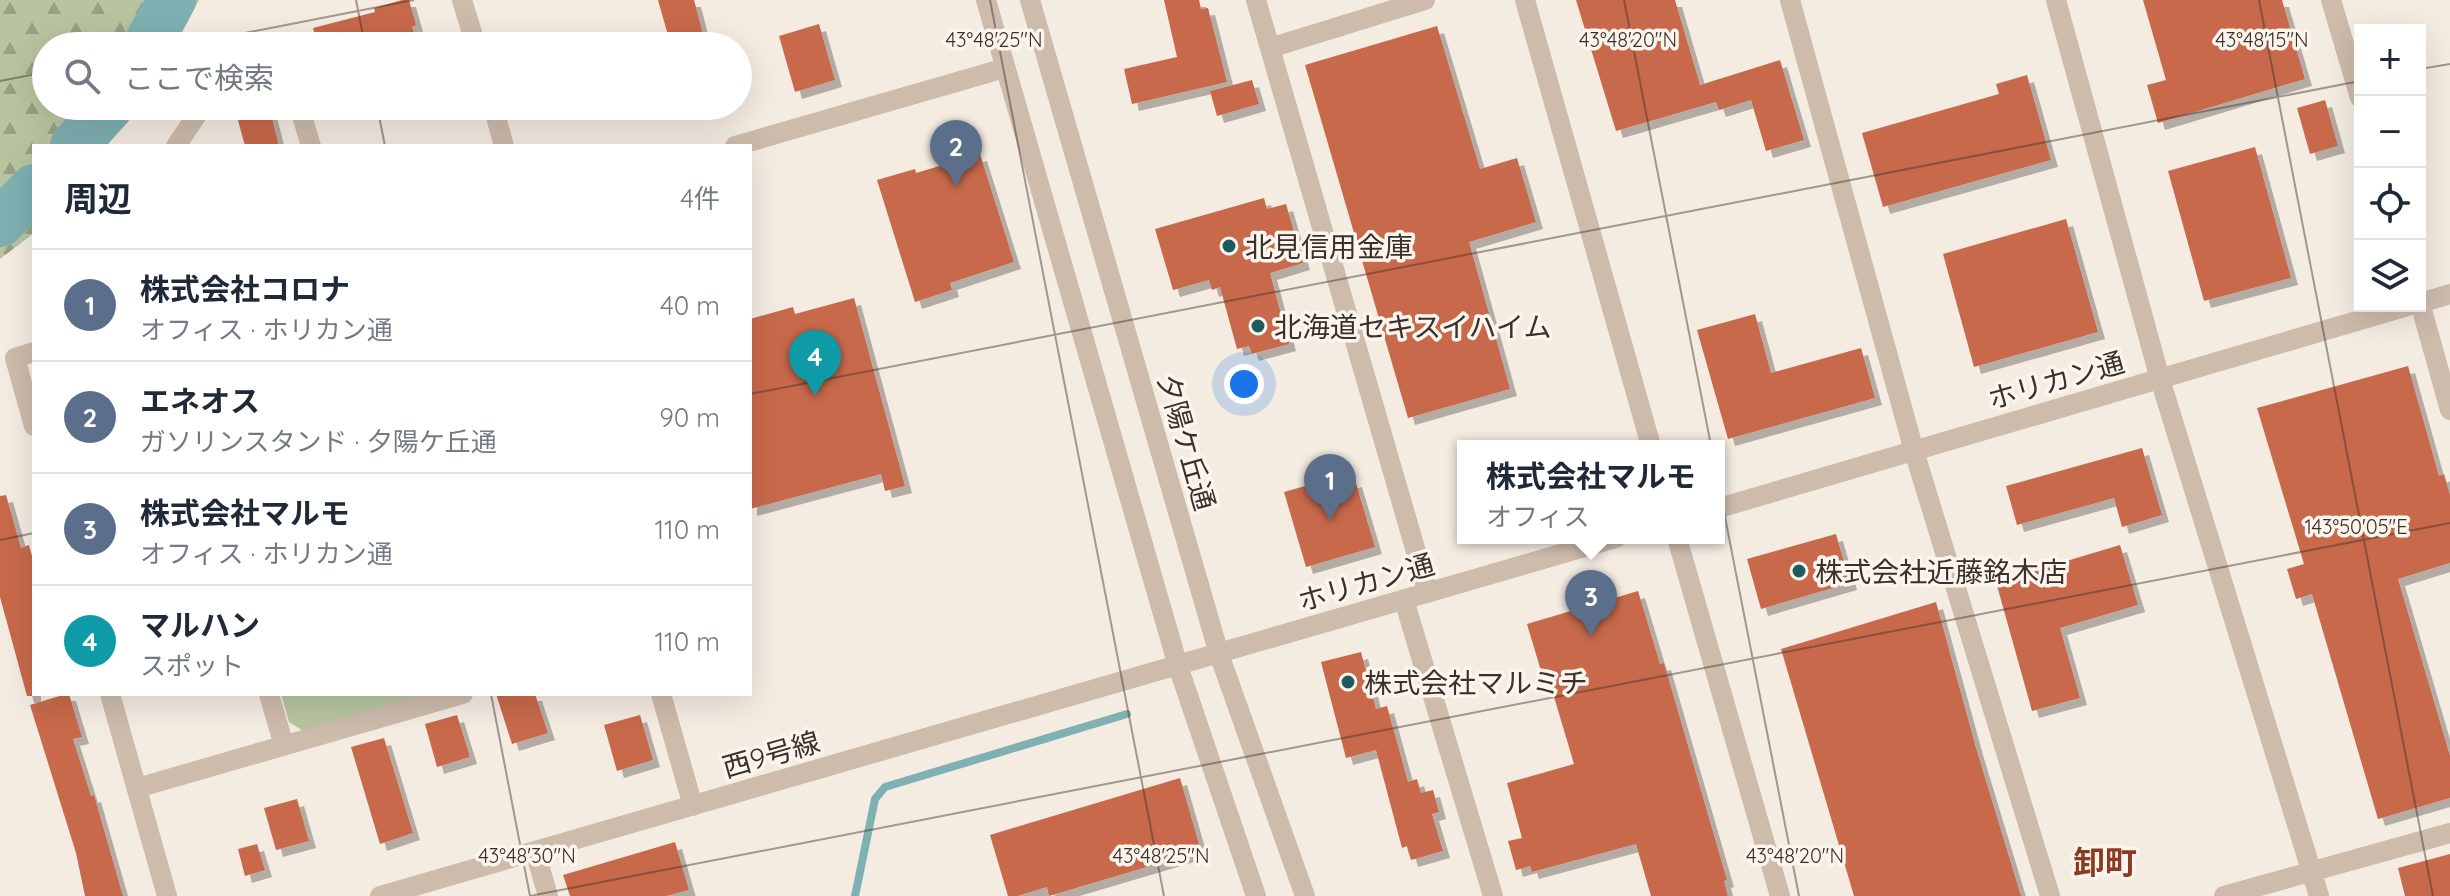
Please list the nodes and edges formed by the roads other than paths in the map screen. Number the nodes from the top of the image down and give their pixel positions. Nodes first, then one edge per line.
1 (462, 0) edge
2 (986, 0) edge
3 (1030, 0) edge
4 (1256, 0) edge
5 (1425, 0) edge
6 (1525, 0) edge
7 (1790, 0) edge
8 (2056, 0) edge
9 (2331, 0) edge
10 (472, 32) edge
11 (1270, 48) junction
12 (1005, 68) junction
13 (2359, 96) edge
14 (194, 120) edge
15 (303, 120) edge
16 (497, 120) edge
17 (177, 144) edge
18 (310, 144) edge
19 (503, 144) edge
20 (742, 144) edge
21 (2450, 294) edge
22 (2426, 301) edge
23 (2388, 312) edge
24 (2423, 312) edge
25 (32, 353) edge
26 (2160, 379) junction
27 (2450, 410) edge
28 (32, 419) edge
29 (1649, 440) edge
30 (1914, 451) junction
31 (1725, 506) edge
32 (1595, 544) edge
33 (1679, 544) edge
34 (1428, 593) junction
35 (1404, 600) junction
36 (1219, 654) junction
37 (1178, 666) junction
38 (111, 696) edge
39 (270, 696) edge
40 (456, 696) edge
41 (662, 696) edge
42 (284, 746) junction
43 (137, 788) junction
44 (693, 806) junction
45 (2450, 833) edge
46 (535, 851) junction
47 (2312, 872) junction
48 (167, 896) edge
49 (380, 896) edge
50 (548, 896) edge
51 (1256, 896) edge
52 (1305, 896) edge
53 (1493, 896) edge
54 (1780, 896) edge
55 (2050, 896) edge
56 (2224, 896) edge
57 (2319, 896) edge

1 - 10 street
2 - 12 street
3 - 36 street, 夕陽ケ丘通
4 - 11 street
5 - 11 street
6 - 29 street
7 - 30 street
8 - 26 street
9 - 13 street
11 - 34 street
12 - 20 street
12 - 37 street
14 - 17 street
15 - 18 street
16 - 19 street
21 - 22 street
23 - 26 street, ホリカン通
24 - 27 street
25 - 28 street
26 - 30 street, ホリカン通
26 - 47 street
30 - 31 street, ホリカン通
30 - 55 street
32 - 34 street, ホリカン通
33 - 54 street
34 - 35 street, ホリカン通
35 - 36 street, ホリカン通
35 - 53 street
36 - 37 street, ホリカン通
36 - 52 street, 夕陽ケ丘通
37 - 44 street, 西9号線
37 - 51 street
38 - 43 street
39 - 42 street
40 - 42 street
41 - 44 street
42 - 43 street
43 - 48 street
44 - 46 street, 西9号線
45 - 47 street
46 - 49 street, 西9号線
46 - 50 street
47 - 56 street
47 - 57 street

